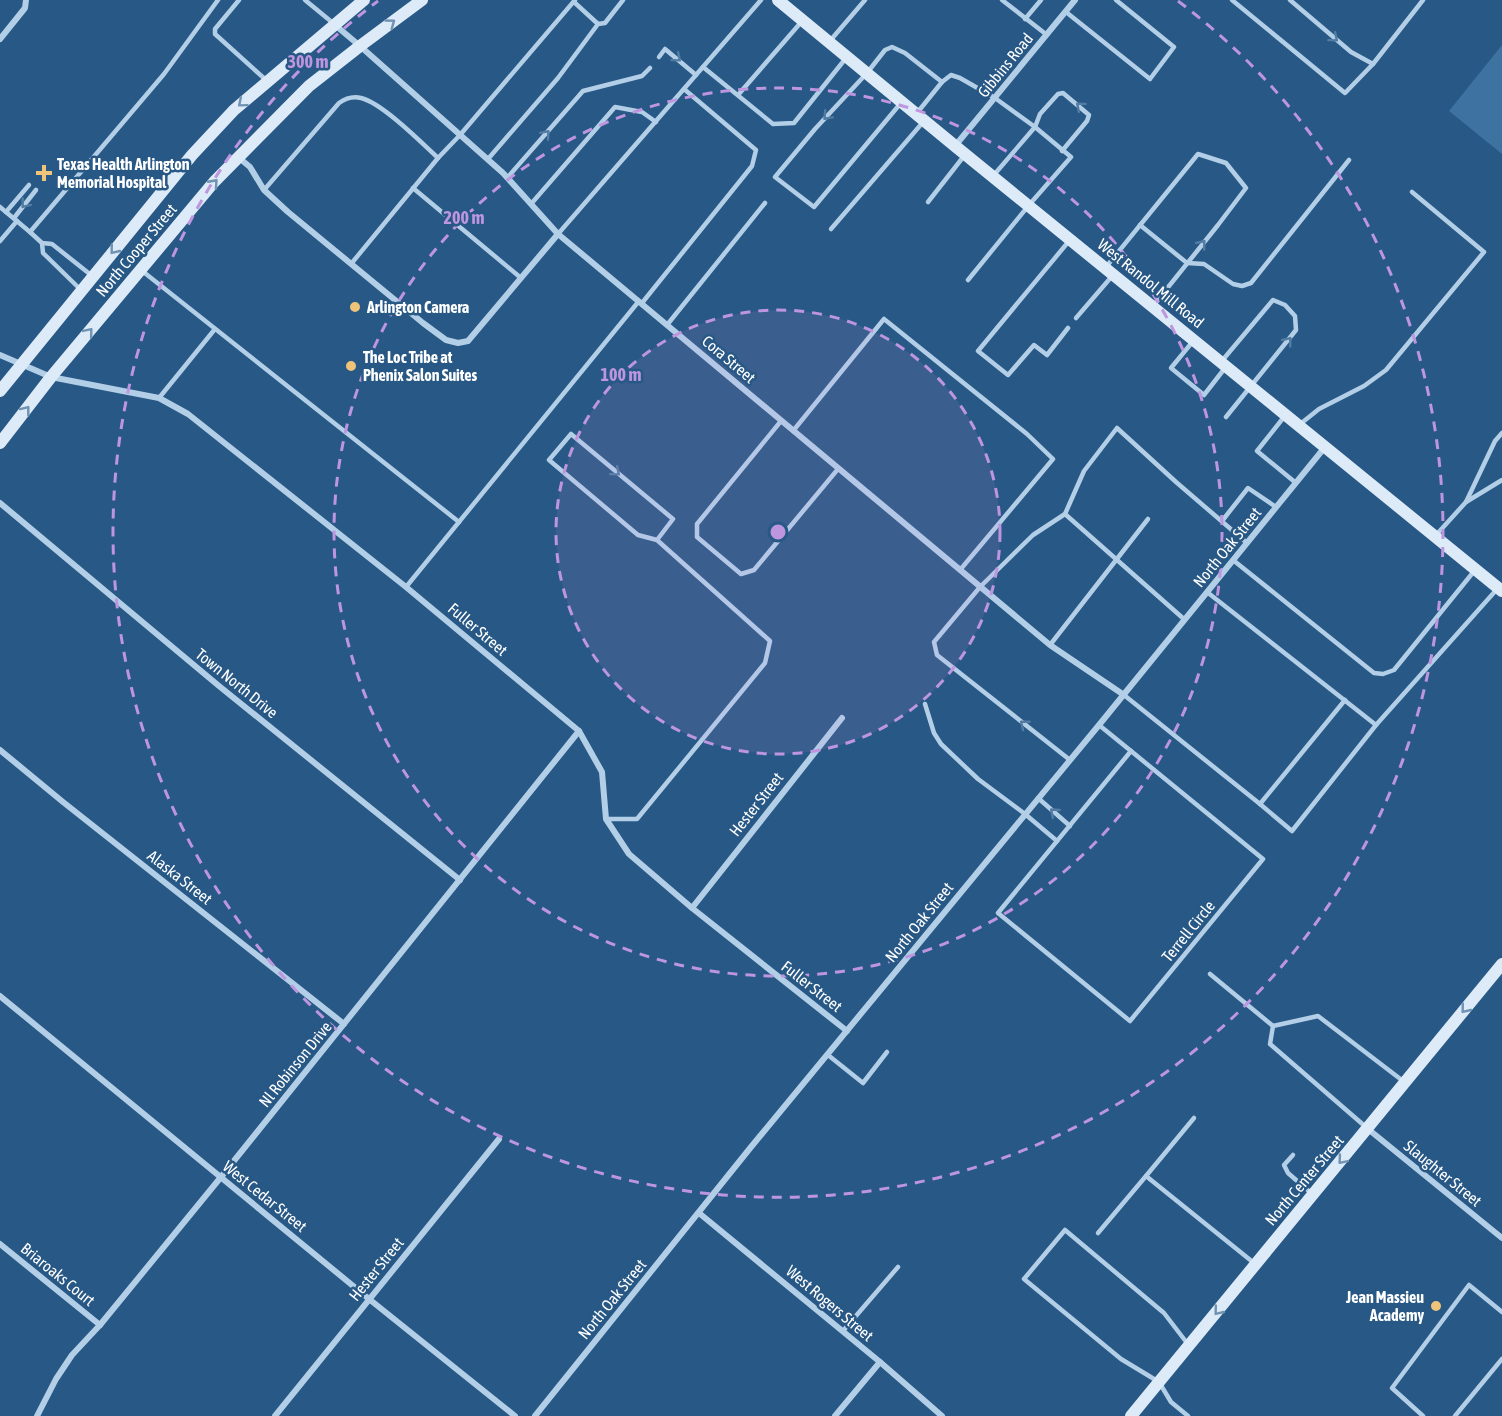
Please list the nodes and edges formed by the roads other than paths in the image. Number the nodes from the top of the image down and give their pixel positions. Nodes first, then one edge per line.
1 (26, 0) edge
2 (218, 0) edge
3 (238, 0) edge
4 (305, 0) edge
5 (364, 0) edge
6 (422, 0) edge
7 (623, 0) edge
8 (761, 0) edge
9 (778, 0) edge
10 (865, 0) edge
11 (1002, 0) edge
12 (1041, 0) edge
13 (1075, 0) edge
14 (1116, 0) edge
15 (1232, 0) edge
16 (1290, 0) edge
17 (1423, 0) edge
18 (574, 1) edge
19 (1066, 12) junction
20 (1025, 19) junction
21 (803, 20) junction
22 (598, 24) junction
23 (334, 25) junction
24 (1047, 35) junction
25 (0, 39) edge
26 (829, 42) junction
27 (360, 45) junction
28 (847, 56) junction
29 (659, 57) dead end
30 (1373, 64) junction
31 (703, 67) junction
32 (650, 68) dead end
33 (867, 73) junction
34 (696, 75) junction
35 (268, 81) junction
36 (942, 82) junction
37 (684, 89) junction
38 (738, 95) junction
39 (995, 98) junction
40 (902, 102) junction
41 (920, 117) junction
42 (656, 122) junction
43 (1035, 127) junction
44 (460, 135) junction
45 (960, 150) junction
46 (1062, 151) junction
47 (238, 157) junction
48 (438, 158) junction
49 (488, 159) junction
50 (1349, 160) dead end
51 (993, 176) junction
52 (507, 178) junction
53 (29, 184) dead end
54 (413, 188) junction
55 (36, 190) dead end
56 (264, 190) junction
57 (1412, 192) dead end
58 (928, 202) dead end
59 (765, 203) dead end
60 (531, 204) junction
61 (1029, 205) junction
62 (0, 207) edge
63 (6, 212) junction
64 (15, 220) junction
65 (1140, 225) junction
66 (831, 229) dead end
67 (30, 232) junction
68 (558, 234) junction
69 (1071, 239) junction
70 (0, 242) edge
71 (42, 243) junction
72 (1187, 263) junction
73 (351, 264) junction
74 (141, 270) junction
75 (1110, 271) junction
76 (93, 276) junction
77 (521, 278) junction
78 (968, 280) dead end
79 (82, 291) junction
80 (640, 302) junction
81 (1153, 306) junction
82 (1076, 318) dead end
83 (667, 325) junction
84 (215, 328) junction
85 (1068, 328) dead end
86 (1194, 340) junction
87 (0, 355) edge
88 (1224, 364) junction
89 (21, 365) junction
90 (51, 377) junction
91 (1251, 386) junction
92 (0, 391) edge
93 (159, 398) junction
94 (1286, 415) junction
95 (1226, 417) dead end
96 (781, 421) junction
97 (1299, 425) junction
98 (793, 431) junction
99 (1502, 433) edge
100 (0, 443) edge
101 (1325, 447) junction
102 (838, 469) junction
103 (1502, 480) edge
104 (1296, 483) junction
105 (1466, 502) junction
106 (0, 503) edge
107 (1276, 507) junction
108 (1065, 514) junction
109 (1148, 519) dead end
110 (1222, 521) junction
111 (459, 522) junction
112 (1435, 536) junction
113 (657, 540) junction
114 (1247, 543) junction
115 (1116, 560) junction
116 (1233, 560) junction
117 (960, 570) junction
118 (1475, 570) junction
119 (406, 587) junction
120 (980, 587) junction
121 (1501, 588) edge
122 (1207, 592) junction
123 (1185, 620) junction
124 (1050, 645) junction
125 (1124, 695) junction
126 (1344, 700) junction
127 (925, 704) dead end
128 (842, 718) dead end
129 (1099, 725) junction
130 (1376, 725) junction
131 (579, 731) junction
132 (0, 750) edge
133 (1131, 751) junction
134 (1070, 760) junction
135 (1038, 798) junction
136 (1260, 804) junction
137 (1025, 814) junction
138 (606, 819) junction
139 (1070, 826) junction
140 (1057, 841) junction
141 (460, 880) junction
142 (692, 908) junction
143 (1502, 964) edge
144 (1210, 974) dead end
145 (0, 996) edge
146 (344, 1024) junction
147 (1273, 1026) junction
148 (847, 1031) junction
149 (887, 1052) dead end
150 (828, 1055) junction
151 (1405, 1083) junction
152 (1194, 1118) dead end
153 (1368, 1129) junction
154 (499, 1139) dead end
155 (1293, 1155) dead end
156 (1146, 1176) junction
157 (221, 1177) junction
158 (1313, 1195) junction
159 (699, 1213) junction
160 (1098, 1233) dead end
161 (1502, 1238) edge
162 (0, 1244) edge
163 (1256, 1265) junction
164 (897, 1267) dead end
165 (369, 1299) junction
166 (1502, 1312) edge
167 (100, 1325) junction
168 (843, 1331) junction
169 (1189, 1346) junction
170 (1502, 1359) edge
171 (880, 1362) junction
172 (1159, 1382) junction
173 (37, 1416) edge
174 (275, 1416) edge
175 (515, 1416) edge
176 (535, 1416) edge
177 (835, 1416) edge
178 (942, 1416) edge
179 (1131, 1416) edge
180 (1188, 1416) edge
181 (1423, 1416) edge
182 (1455, 1416) edge

1 - 25 street
2 - 67 lane
3 - 35 lane
4 - 23 lane
5 - 23 main road, North Cooper Street
27 -> 6 main road, North Cooper Street
7 - 22 lane
8 - 31 lane
9 - 21 main road, West Randol Mill Road
10 - 26 lane
11 - 20 lane
12 - 20 lane
13 - 19 street, Gibbins Road
14 - 19 lane
15 - 30 lane
16 -> 30 lane
17 - 30 lane
18 - 22 lane
18 - 44 lane
19 - 24 street, Gibbins Road
20 - 24 lane
21 - 26 main road, West Randol Mill Road
21 - 38 lane
22 - 49 lane
23 - 27 street, Cora Street
23 - 35 main road, North Cooper Street
24 - 39 street, Gibbins Road
26 - 28 main road, West Randol Mill Road
27 - 44 street, Cora Street
27 - 47 main road, North Cooper Street
28 - 33 main road, West Randol Mill Road
28 - 38 lane
29 -> 34 lane
31 - 34 lane
31 - 38 lane
52 -> 32 lane
33 - 36 lane
33 - 40 main road, West Randol Mill Road
33 -> 40 lane
34 - 37 lane
35 -> 76 main road, North Cooper Street
36 - 39 lane
36 - 41 lane
37 - 42 lane
37 - 80 lane
39 - 43 lane
39 - 45 street, Gibbins Road
40 - 41 main road, West Randol Mill Road
41 - 45 main road, West Randol Mill Road
41 - 66 lane
42 - 60 lane
42 - 68 lane
43 - 46 lane
46 -> 43 lane
43 - 51 lane
44 - 48 lane
44 - 49 street, Cora Street
45 - 51 main road, West Randol Mill Road
45 - 58 lane
46 - 61 lane
47 - 56 street
74 -> 47 main road, North Cooper Street
48 - 54 lane
48 - 56 lane
49 - 52 street, Cora Street
50 - 72 lane
51 - 61 main road, West Randol Mill Road
52 - 60 street, Cora Street
53 - 63 lane
54 - 73 lane
54 - 77 lane
55 -> 64 lane
56 - 73 street
57 - 97 lane
59 - 83 lane
60 - 68 street, Cora Street
61 - 69 main road, West Randol Mill Road
61 - 78 lane
62 - 63 lane
63 - 64 lane
64 - 67 lane
64 - 70 lane
65 - 72 lane
72 -> 65 lane
65 - 75 lane
67 - 71 lane
68 - 77 street
68 - 80 street, Cora Street
69 - 75 main road, West Randol Mill Road
69 - 85 lane
71 - 76 lane
71 - 79 lane
72 - 81 lane
73 - 77 street
74 - 84 lane
90 -> 74 main road, North Cooper Street
75 - 81 main road, West Randol Mill Road
75 - 82 lane
76 - 79 main road, North Cooper Street
79 - 89 main road, North Cooper Street
80 - 83 street, Cora Street
80 - 111 lane
81 - 86 main road, West Randol Mill Road
83 - 96 street, Cora Street
84 - 93 lane
84 - 111 lane
86 - 88 main road, West Randol Mill Road
86 - 88 lane
87 - 89 street, Fuller Street
88 - 91 main road, West Randol Mill Road
91 -> 88 lane
89 - 90 street, Fuller Street
89 - 92 main road, North Cooper Street
90 - 93 street, Fuller Street
100 -> 90 main road, North Cooper Street
91 - 94 main road, West Randol Mill Road
91 - 95 lane
93 - 119 street, Fuller Street
94 - 97 main road, West Randol Mill Road
94 - 104 lane
96 - 98 street, Cora Street
96 - 102 lane
97 - 101 main road, West Randol Mill Road
98 - 102 street, Cora Street
98 - 117 lane
99 - 105 lane
101 - 104 street, North Oak Street
101 - 112 main road, West Randol Mill Road
102 - 117 street, Cora Street
103 - 105 lane
104 - 107 street, North Oak Street
105 - 112 lane
106 - 141 street, Town North Drive
107 - 110 lane
107 - 114 street, North Oak Street
108 - 110 lane
108 - 115 lane
108 - 120 lane
109 - 115 lane
110 - 114 lane
111 - 119 lane
112 - 118 main road, West Randol Mill Road
113 -> 113 lane
113 - 138 lane
114 - 116 street, North Oak Street
115 - 123 lane
115 - 124 lane
116 - 118 lane
116 - 122 street, North Oak Street
117 - 120 street, Cora Street
118 - 121 main road, West Randol Mill Road
119 - 131 street, Fuller Street
120 - 124 street, Cora Street
134 -> 120 lane
121 - 130 lane
122 - 123 street, North Oak Street
122 - 126 lane
123 - 125 street, North Oak Street
124 - 125 street, Cora Street
125 - 129 street, North Oak Street
125 - 136 lane
126 - 130 lane
126 - 136 lane
127 - 137 lane
128 - 142 street, Hester Street
129 - 133 lane
129 - 134 street, North Oak Street
130 - 136 lane
131 - 138 street, Fuller Street
131 - 141 street, Nl Robinson Drive
132 - 146 street, Alaska Street
133 - 139 lane, Terrell Circle
133 - 140 lane, Terrell Circle
134 - 135 street, North Oak Street
135 - 137 street, North Oak Street
139 -> 135 lane
137 - 140 lane
137 - 148 street, North Oak Street
138 - 142 street, Fuller Street
139 - 140 lane, Terrell Circle
141 - 146 street, Nl Robinson Drive
142 - 148 street, Fuller Street
143 -> 151 main road, North Center Street
144 - 147 lane
145 - 157 street, West Cedar Street
146 - 157 street, Nl Robinson Drive
147 - 151 lane
147 - 153 lane
148 - 150 street, North Oak Street
149 - 150 lane
150 - 159 street, North Oak Street
151 - 153 main road, North Center Street
152 - 156 lane
153 -> 158 main road, North Center Street
153 - 161 street, Slaughter Street
154 - 165 street, Hester Street
155 - 158 lane
156 - 160 lane
156 - 163 lane
157 - 165 street, West Cedar Street
157 - 167 street, Nl Robinson Drive
158 - 163 main road, North Center Street
159 - 168 street, West Rogers Street
159 - 176 street, North Oak Street
162 - 167 street, Briaroaks Court
163 -> 169 main road, North Center Street
164 - 168 lane
165 - 174 street, Hester Street
165 - 175 street, West Cedar Street
166 - 181 lane
167 - 173 street, Nl Robinson Drive
168 - 171 street, West Rogers Street
169 - 172 main road, North Center Street
169 - 172 lane
170 - 182 lane
171 - 177 street
171 - 178 street, West Rogers Street
172 - 179 main road, North Center Street
172 - 180 lane

